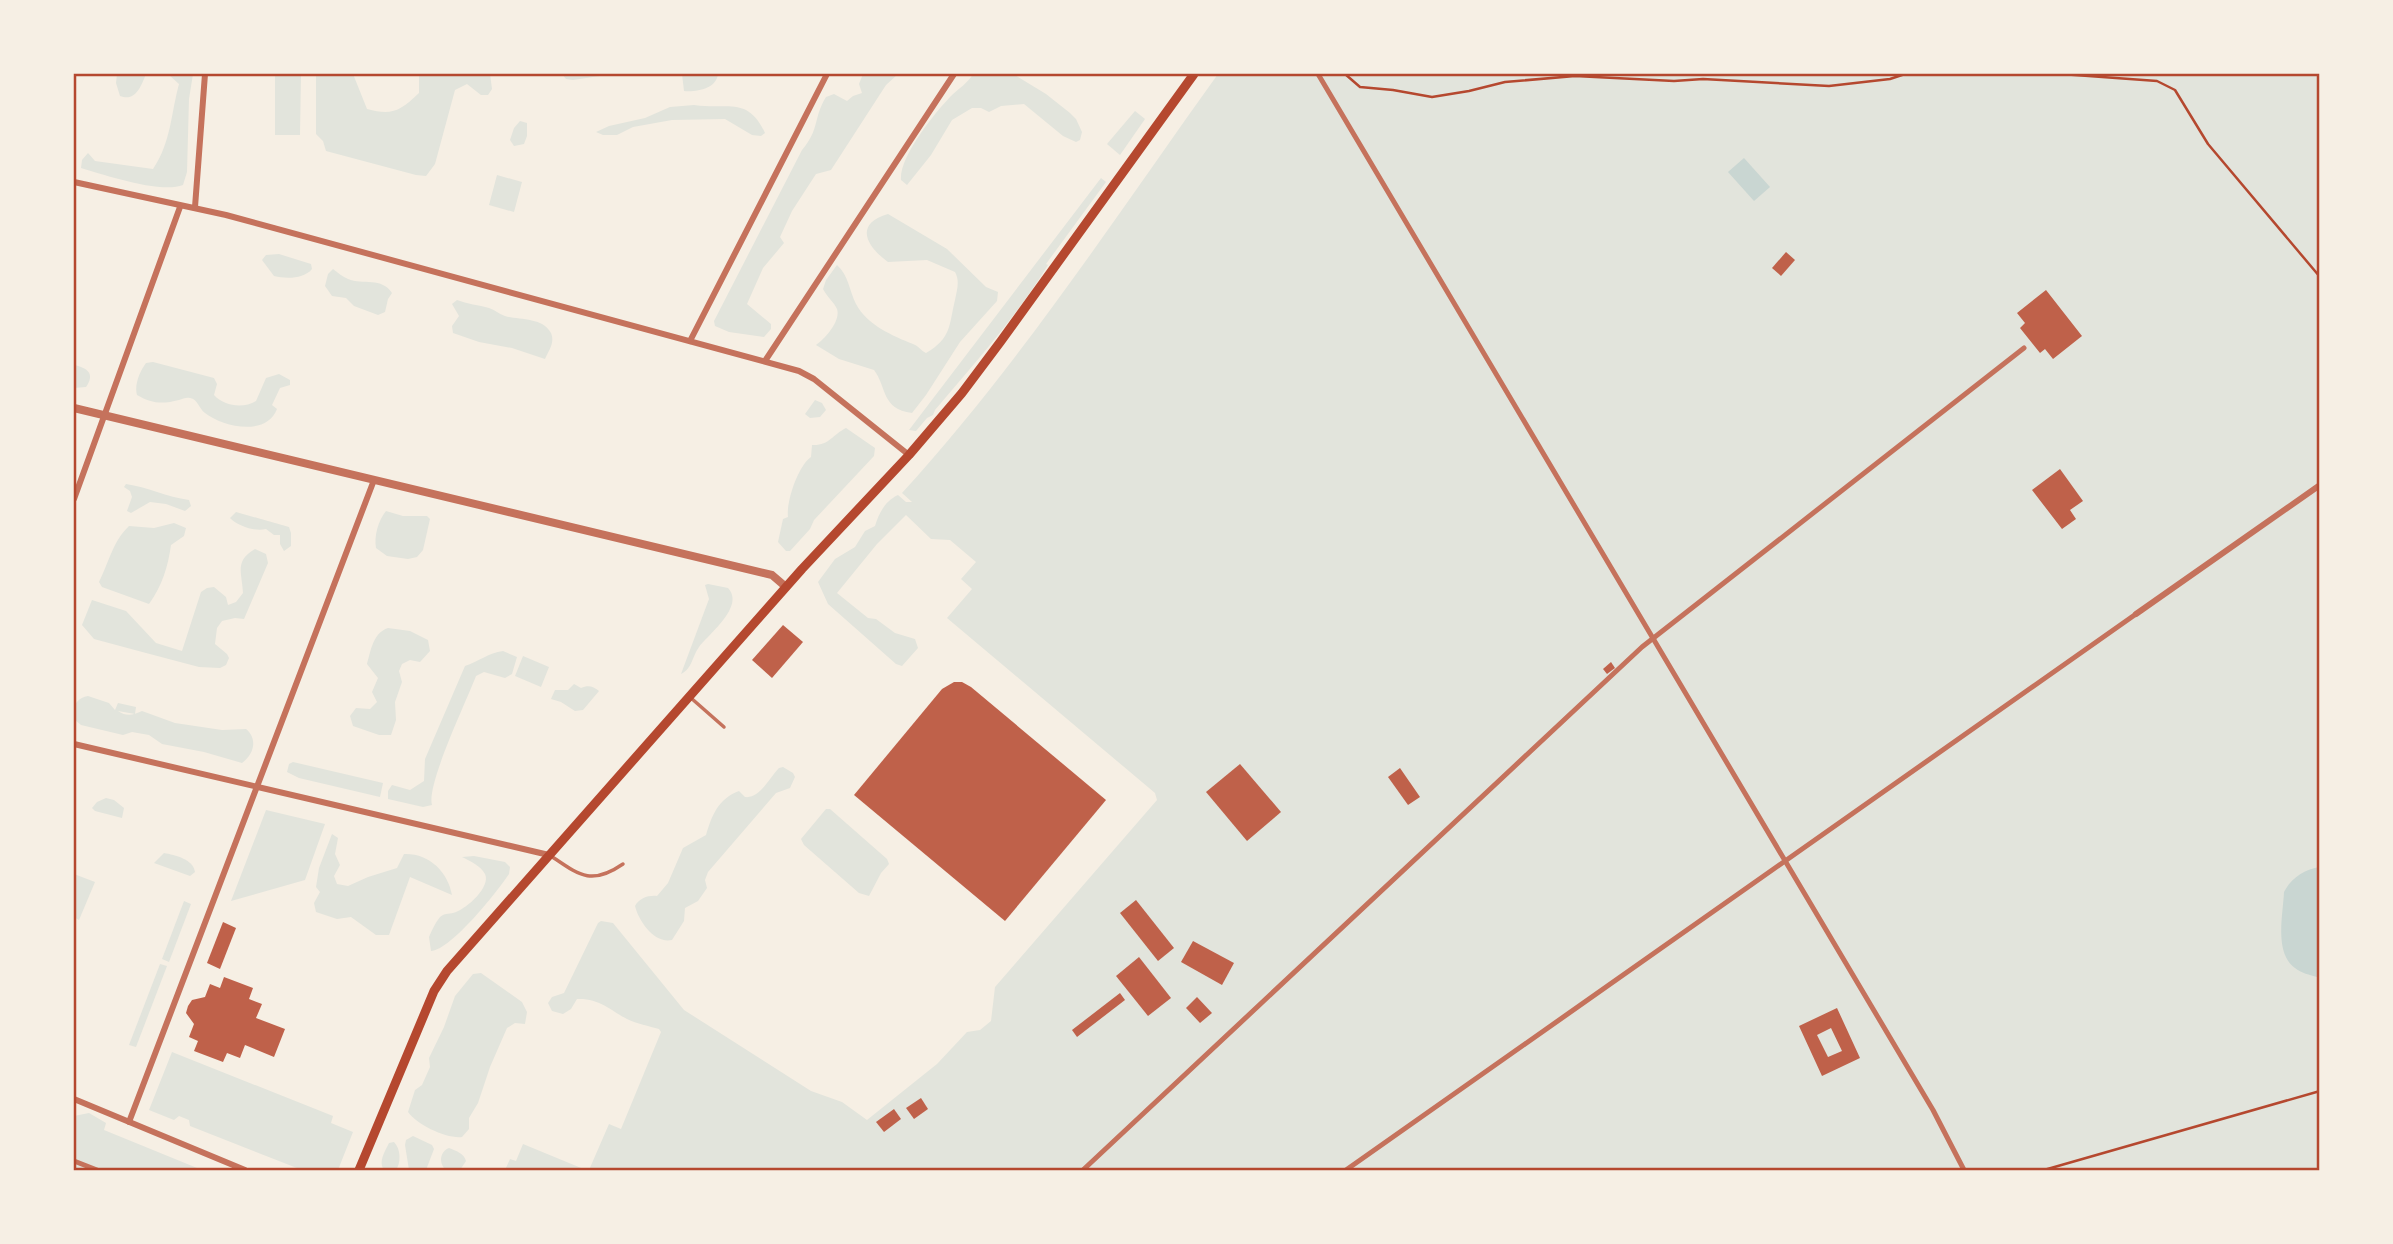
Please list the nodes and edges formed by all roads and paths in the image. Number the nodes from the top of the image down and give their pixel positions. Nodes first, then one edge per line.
1 (205, 74) edge
2 (827, 74) edge
3 (954, 74) edge
4 (1195, 74) edge
5 (1318, 74) edge
6 (1345, 74) edge
7 (1905, 74) edge
8 (2061, 74) edge
9 (74, 182) edge
10 (180, 207) junction
11 (195, 207) junction
12 (2319, 276) edge
13 (690, 341) junction
14 (2024, 348) dead end
15 (765, 361) junction
16 (74, 408) edge
17 (104, 415) junction
18 (909, 455) junction
19 (374, 480) junction
20 (2319, 485) edge
21 (74, 499) edge
22 (786, 587) junction
23 (2136, 614) joint
24 (1653, 638) junction
25 (689, 697) junction
26 (724, 727) dead end
27 (74, 744) edge
28 (257, 787) junction
29 (550, 855) junction
30 (1785, 861) junction
31 (623, 864) dead end
32 (2319, 1091) edge
33 (74, 1099) edge
34 (129, 1122) junction
35 (74, 1161) edge
36 (97, 1171) edge
37 (246, 1171) edge
38 (359, 1171) edge
39 (1083, 1171) edge
40 (1346, 1171) edge
41 (1964, 1171) edge
42 (2044, 1171) edge

1 - 11 street
2 - 13 street
3 - 15 street
4 - 18 main road
5 - 24 street
6 - 7 path
8 - 12 path
9 - 10 street
10 - 11 street
10 - 17 street
11 - 13 street
13 - 15 street
14 - 24 street
15 - 18 street
16 - 17 street
17 - 19 street
17 - 21 street
18 - 22 main road
19 - 22 street
19 - 28 street
20 - 23 street
22 - 25 main road
23 - 30 street
24 - 30 street
24 - 39 street
25 - 26 lane
25 - 29 main road
27 - 28 street
28 - 29 street
28 - 34 street
29 - 31 lane
29 - 38 main road
30 - 40 street
30 - 41 street
32 - 42 path
33 - 34 street
34 - 37 street
35 - 36 street

